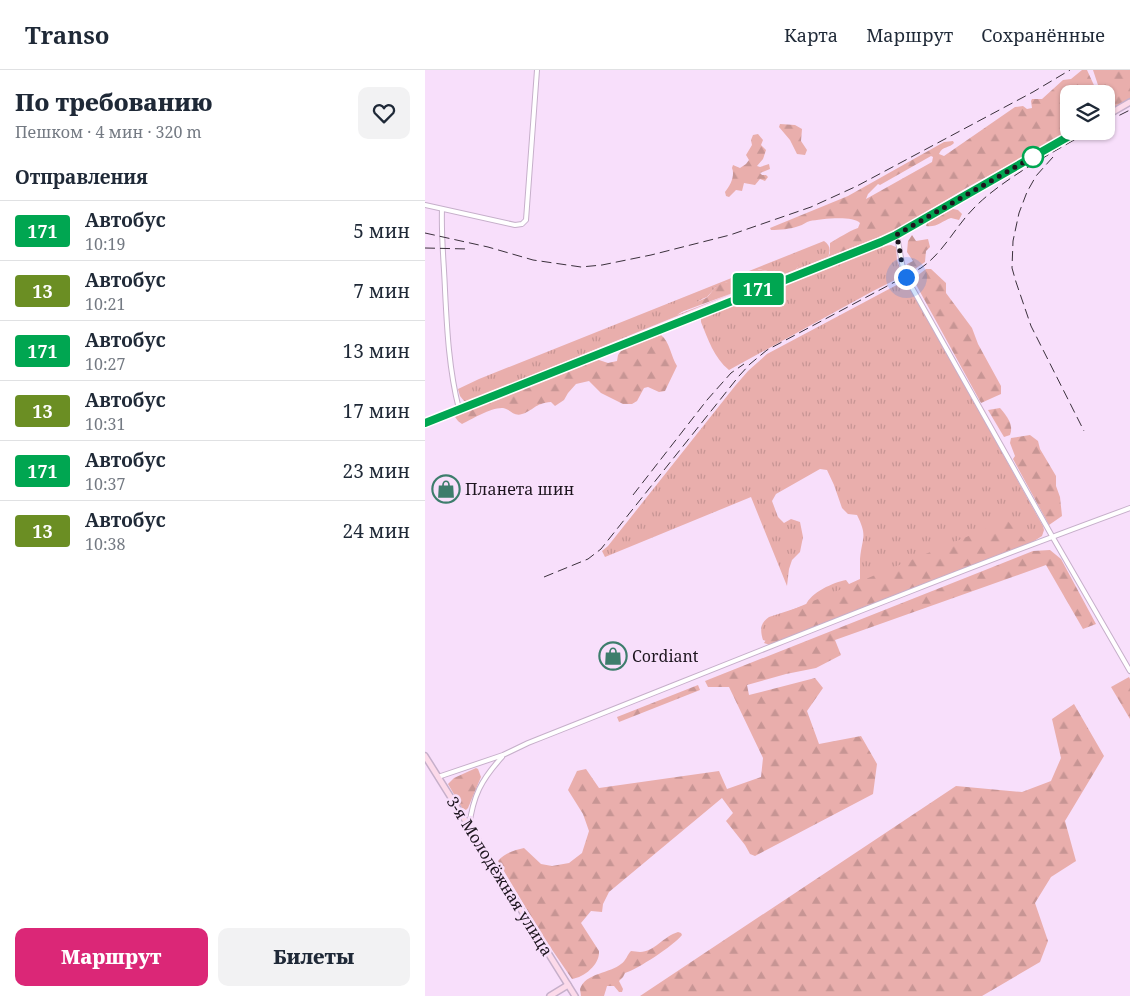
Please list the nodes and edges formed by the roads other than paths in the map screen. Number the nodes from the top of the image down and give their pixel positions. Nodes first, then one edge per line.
1 (537, 70) edge
2 (1130, 102) edge
3 (1115, 111) edge
4 (1062, 140) edge
5 (425, 205) edge
6 (442, 209) junction
7 (896, 235) junction
8 (459, 409) junction
9 (425, 422) edge
10 (1130, 508) edge
11 (1052, 536) junction
12 (1130, 671) edge
13 (503, 755) junction
14 (425, 756) edge
15 (438, 777) junction
16 (469, 827) junction
17 (568, 985) junction
18 (550, 996) edge
19 (575, 996) edge

1 - 6 street
2 - 3 main road
4 - 7 main road
5 - 6 street
6 - 8 street
7 - 8 main road
7 - 11 street
8 - 9 main road
10 - 11 street
11 - 12 street
11 - 13 street
13 - 15 street
13 - 16 street
14 - 15 main road, 3-я Молодёжная улица
15 - 16 main road, 3-я Молодёжная улица
16 - 17 main road, 3-я Молодёжная улица
17 - 18 main road
17 - 19 main road, 3-я Молодёжная улица

